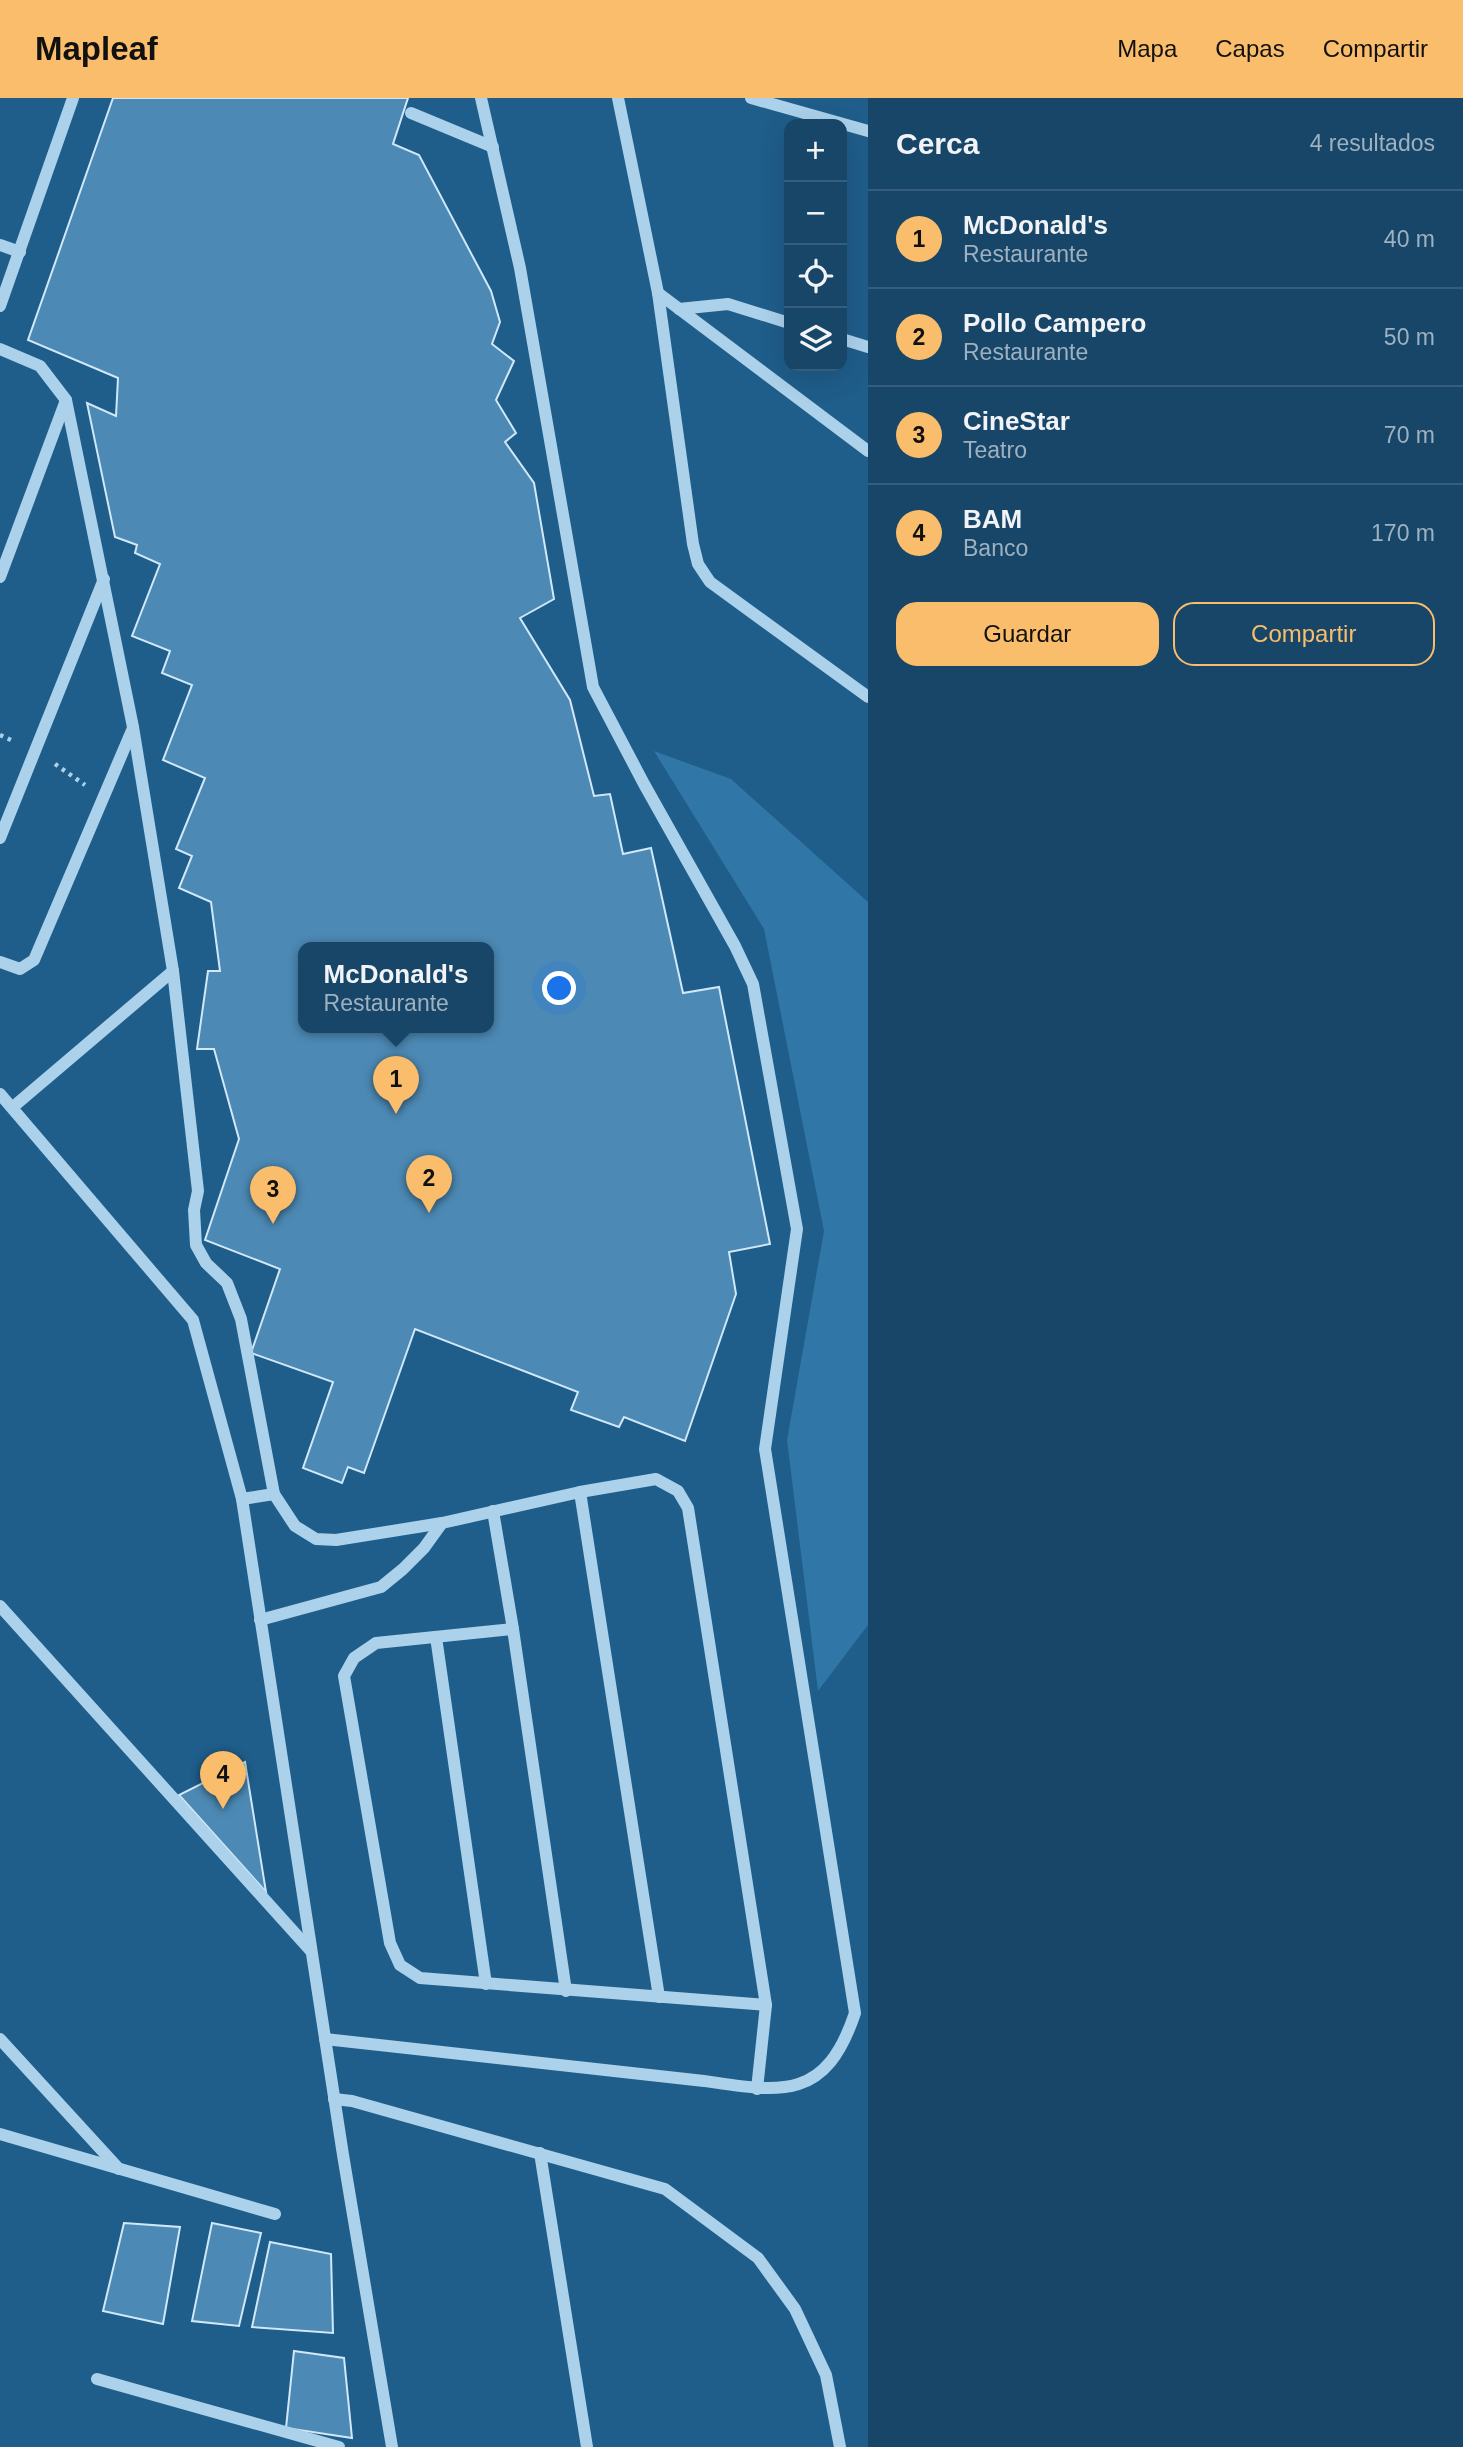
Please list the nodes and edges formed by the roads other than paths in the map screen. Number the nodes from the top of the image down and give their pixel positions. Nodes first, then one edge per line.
1 (73, 98) edge
2 (481, 98) edge
3 (618, 98) edge
4 (751, 98) edge
5 (411, 113) dead end
6 (868, 131) edge
7 (493, 147) junction
8 (0, 245) edge
9 (20, 252) junction
10 (658, 293) junction
11 (0, 306) edge
12 (679, 309) junction
13 (784, 321) edge
14 (847, 341) edge
15 (868, 347) edge
16 (0, 349) edge
17 (66, 400) junction
18 (868, 451) edge
19 (0, 577) edge
20 (104, 579) junction
21 (868, 697) edge
22 (133, 727) junction
23 (0, 838) edge
24 (0, 962) edge
25 (173, 971) junction
26 (0, 1094) edge
27 (13, 1107) junction
28 (580, 1492) junction
29 (274, 1494) junction
30 (242, 1499) junction
31 (493, 1511) junction
32 (442, 1523) junction
33 (0, 1606) edge
34 (260, 1620) junction
35 (513, 1629) junction
36 (436, 1637) junction
37 (311, 1951) junction
38 (486, 1984) junction
39 (566, 1991) junction
40 (659, 1997) junction
41 (766, 2005) junction
42 (0, 2039) edge
43 (325, 2039) junction
44 (757, 2089) junction
45 (334, 2099) junction
46 (0, 2134) edge
47 (540, 2153) junction
48 (120, 2169) junction
49 (275, 2214) dead end
50 (97, 2379) dead end
51 (339, 2447) edge
52 (392, 2447) edge
53 (587, 2447) edge
54 (840, 2447) edge

1 - 9 street
2 - 7 street
3 - 10 street
4 - 6 street
5 - 7 street
7 - 44 street
8 - 9 street
9 - 11 street
10 - 12 street
10 - 21 street
12 - 13 street
12 - 18 street
14 - 15 street
16 - 17 street
17 - 19 street
17 - 20 street
20 - 22 street
20 - 23 street
22 - 24 street
22 - 25 street
25 - 27 street
25 - 29 street
26 - 27 street
27 - 30 street
28 - 31 street
28 - 40 street
28 - 41 street
29 - 30 street
29 - 32 street
30 - 34 street
31 - 32 street
31 - 35 street
32 - 34 street
33 - 37 street
34 - 37 street
35 - 36 street
35 - 39 street
36 - 38 street
36 - 38 street
37 - 43 street
38 - 39 street
39 - 40 street
40 - 41 street
41 - 44 street
42 - 48 street
43 - 44 street
43 - 45 street
45 - 47 street
45 - 52 street
46 - 48 street
47 - 53 street
47 - 54 street
48 - 49 street
50 - 51 street

